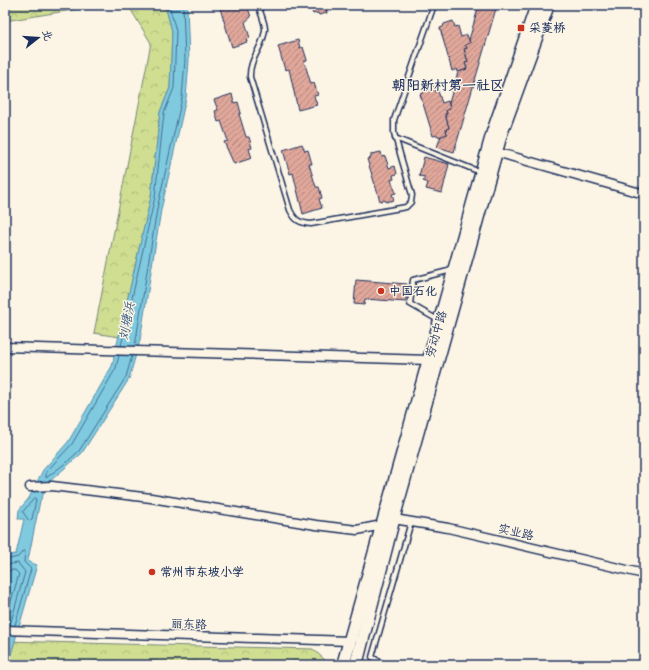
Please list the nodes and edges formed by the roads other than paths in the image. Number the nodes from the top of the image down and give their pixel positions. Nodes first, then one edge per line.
1 (258, 5) edge
2 (434, 5) edge
3 (537, 5) edge
4 (548, 5) edge
5 (395, 138) junction
6 (496, 152) junction
7 (482, 173) junction
8 (644, 194) edge
9 (454, 270) junction
10 (440, 321) junction
11 (5, 346) edge
12 (429, 360) junction
13 (30, 487) dead end
14 (394, 519) junction
15 (411, 522) junction
16 (382, 525) junction
17 (644, 574) edge
18 (5, 630) edge
19 (350, 641) junction
20 (343, 665) edge
21 (356, 665) edge
22 (385, 665) edge

1 - 5 lane
2 - 5 lane
3 - 7 main road, 劳动中路
4 - 6 main road, 劳动中路
5 - 7 lane
6 - 8 street
6 - 14 main road, 劳动中路
7 - 9 main road, 劳动中路
9 - 10 main road, 劳动中路
9 - 10 lane
10 - 12 main road, 劳动中路
11 - 12 street
12 - 16 main road, 劳动中路
13 - 16 street
14 - 15 street, 实业路
14 - 16 street
14 - 21 main road, 劳动中路
15 - 17 street, 实业路
15 - 22 lane
16 - 19 main road, 劳动中路
18 - 19 street, 丽东路
19 - 20 main road, 劳动中路

